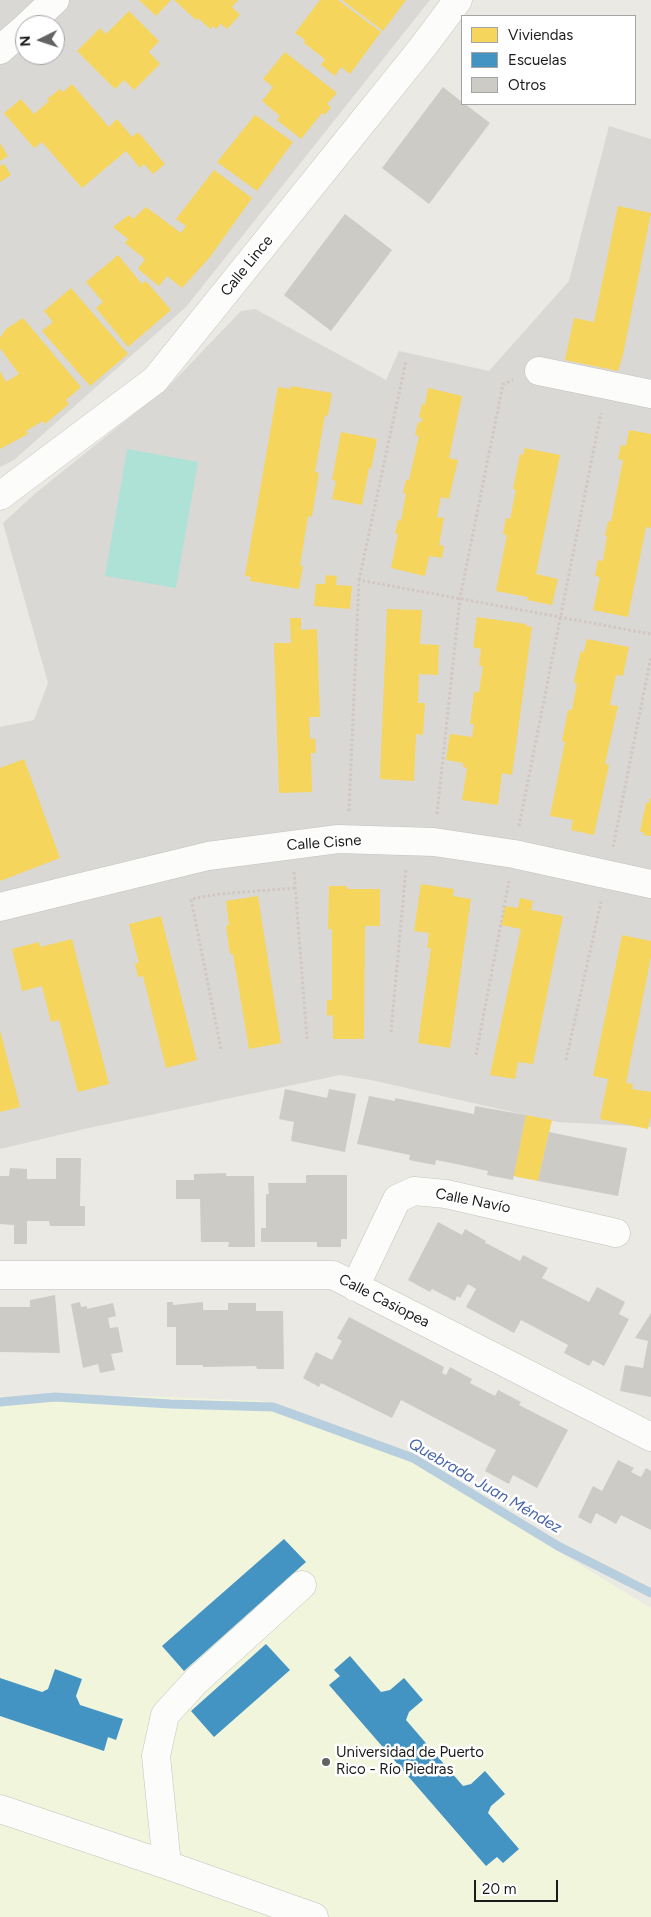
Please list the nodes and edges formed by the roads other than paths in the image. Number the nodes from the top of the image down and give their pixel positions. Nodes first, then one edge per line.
1 (55, 0) edge
2 (458, 0) edge
3 (13, 33) edge
4 (539, 371) road end
5 (651, 394) edge
6 (0, 496) edge
7 (651, 884) edge
8 (0, 908) edge
9 (616, 1233) dead end
10 (0, 1275) edge
11 (355, 1287) junction
12 (651, 1437) edge
13 (302, 1585) dead end
14 (0, 1809) edge
15 (167, 1865) junction
16 (314, 1917) edge

1 - 3 street
2 - 6 street, Calle Lince
4 - 5 street
7 - 8 street, Calle Cisne
9 - 11 street, Calle Navío
10 - 11 street, Calle Casiopea
11 - 12 street, Calle Casiopea
13 - 15 street
14 - 15 street
15 - 16 street

